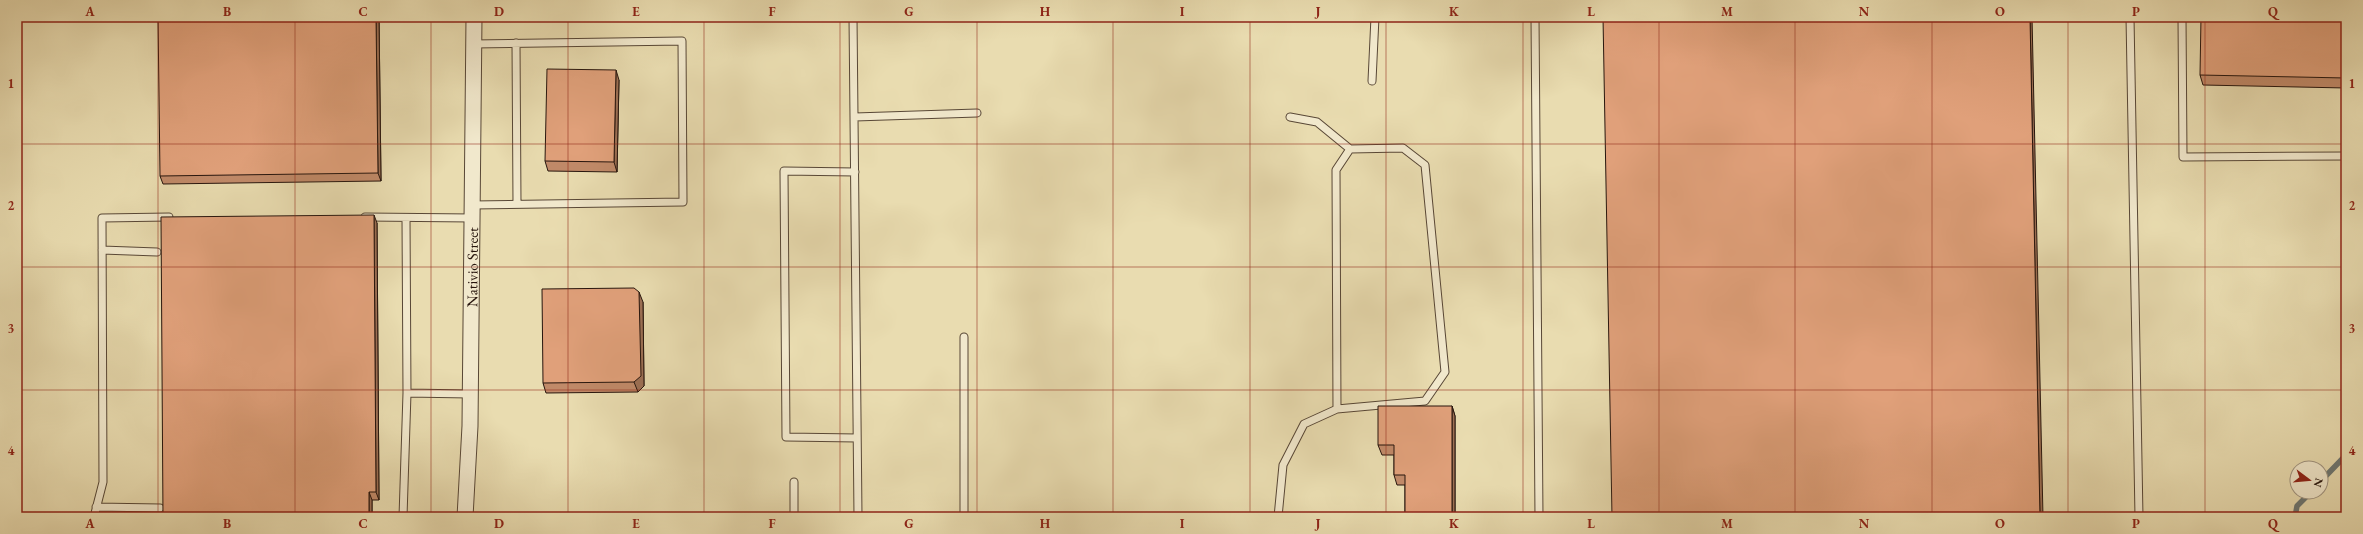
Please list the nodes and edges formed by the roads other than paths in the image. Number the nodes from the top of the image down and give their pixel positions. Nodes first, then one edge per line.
1 (474, 17) edge
2 (853, 17) edge
3 (1375, 17) edge
4 (1535, 17) edge
5 (2130, 17) edge
6 (2182, 17) edge
7 (516, 43) junction
8 (472, 44) junction
9 (1372, 80) dead end
10 (978, 113) dead end
11 (855, 117) junction
12 (1290, 117) dead end
13 (1350, 150) junction
14 (2346, 156) edge
15 (855, 172) junction
16 (518, 204) junction
17 (473, 211) junction
18 (181, 217) edge
19 (354, 217) edge
20 (406, 218) junction
21 (102, 250) junction
22 (157, 252) dead end
23 (964, 337) dead end
24 (407, 393) junction
25 (470, 394) junction
26 (1337, 409) junction
27 (857, 438) junction
28 (794, 482) dead end
29 (96, 506) junction
30 (160, 508) dead end
31 (94, 517) edge
32 (403, 517) edge
33 (464, 517) edge
34 (794, 517) edge
35 (858, 517) edge
36 (964, 517) edge
37 (1278, 517) edge
38 (1539, 517) edge
39 (2139, 517) edge

1 - 8 street, Nativio Street
2 - 11 lane
3 - 9 lane
4 - 38 lane
5 - 39 lane
6 - 14 lane
7 - 8 lane
7 - 16 lane
7 - 16 lane
8 - 17 street, Nativio Street
10 - 11 lane
11 - 15 lane
12 - 13 lane
13 - 26 lane
13 - 26 lane
15 - 27 lane
15 - 27 lane
16 - 17 lane
17 - 20 lane
17 - 25 street, Nativio Street
18 - 21 lane
19 - 20 lane
20 - 24 lane
21 - 22 lane
21 - 29 lane
23 - 36 lane
24 - 25 lane
24 - 32 lane
25 - 33 street, Nativio Street
26 - 37 lane
27 - 35 lane
28 - 34 lane
29 - 30 lane
29 - 31 lane

